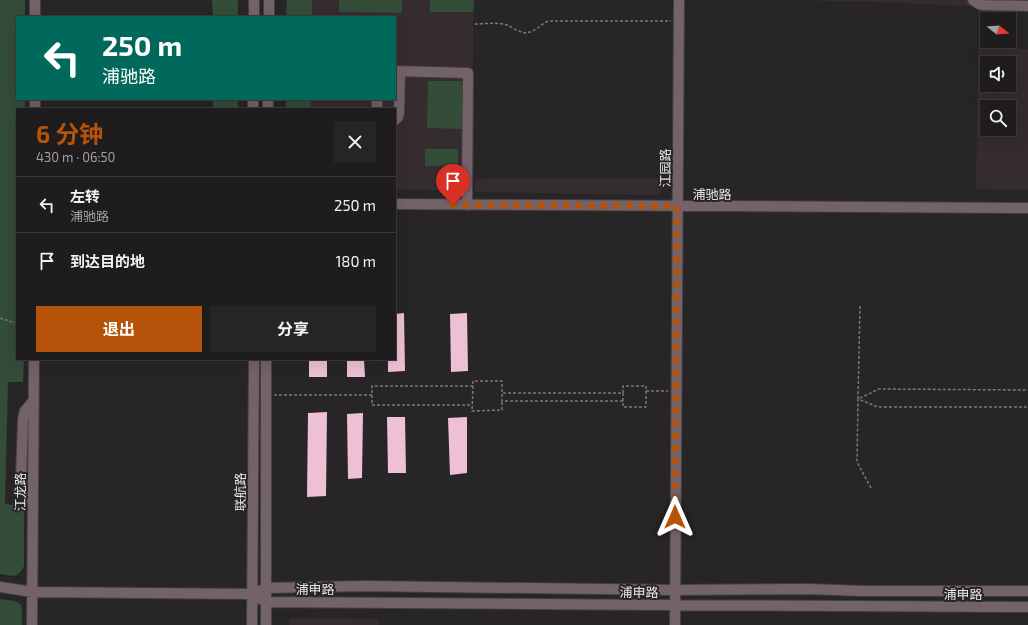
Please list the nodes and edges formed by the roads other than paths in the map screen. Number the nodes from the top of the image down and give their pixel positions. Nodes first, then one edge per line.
1 (35, 0) edge
2 (254, 0) edge
3 (269, 0) edge
4 (679, 0) edge
5 (973, 0) edge
6 (1025, 4) edge
7 (35, 16) edge
8 (254, 16) edge
9 (269, 16) edge
10 (397, 71) edge
11 (396, 119) edge
12 (396, 204) edge
13 (467, 205) junction
14 (677, 206) junction
15 (1028, 208) edge
16 (34, 360) edge
17 (254, 360) edge
18 (266, 360) edge
19 (0, 587) edge
20 (266, 588) junction
21 (675, 590) junction
22 (1028, 591) edge
23 (33, 592) junction
24 (252, 594) junction
25 (266, 602) junction
26 (675, 606) junction
27 (1028, 607) edge
28 (32, 625) edge
29 (252, 625) edge
30 (266, 625) edge
31 (675, 625) edge

1 - 7 street
2 - 8 street
3 - 9 street
4 - 14 street, 江园路
5 - 6 street
10 - 11 street
10 - 13 street
12 - 13 street, 浦驰路
13 - 14 street, 浦驰路
14 - 15 street, 浦驰路
14 - 21 street, 江园路
16 - 23 street, 江龙路
17 - 24 street, 联航路
18 - 20 street, 联航路
19 - 23 street, 浦申路
20 - 21 street, 浦申路
20 - 24 street, 浦申路
20 - 25 street, 联航路
21 - 22 street, 浦申路
21 - 26 street, 江园路
23 - 24 street, 浦申路
23 - 28 street, 江龙路
24 - 25 street, 浦申路
24 - 29 street, 联航路
25 - 26 street, 浦申路
25 - 30 street, 联航路
26 - 27 street, 浦申路
26 - 31 street, 江园路

